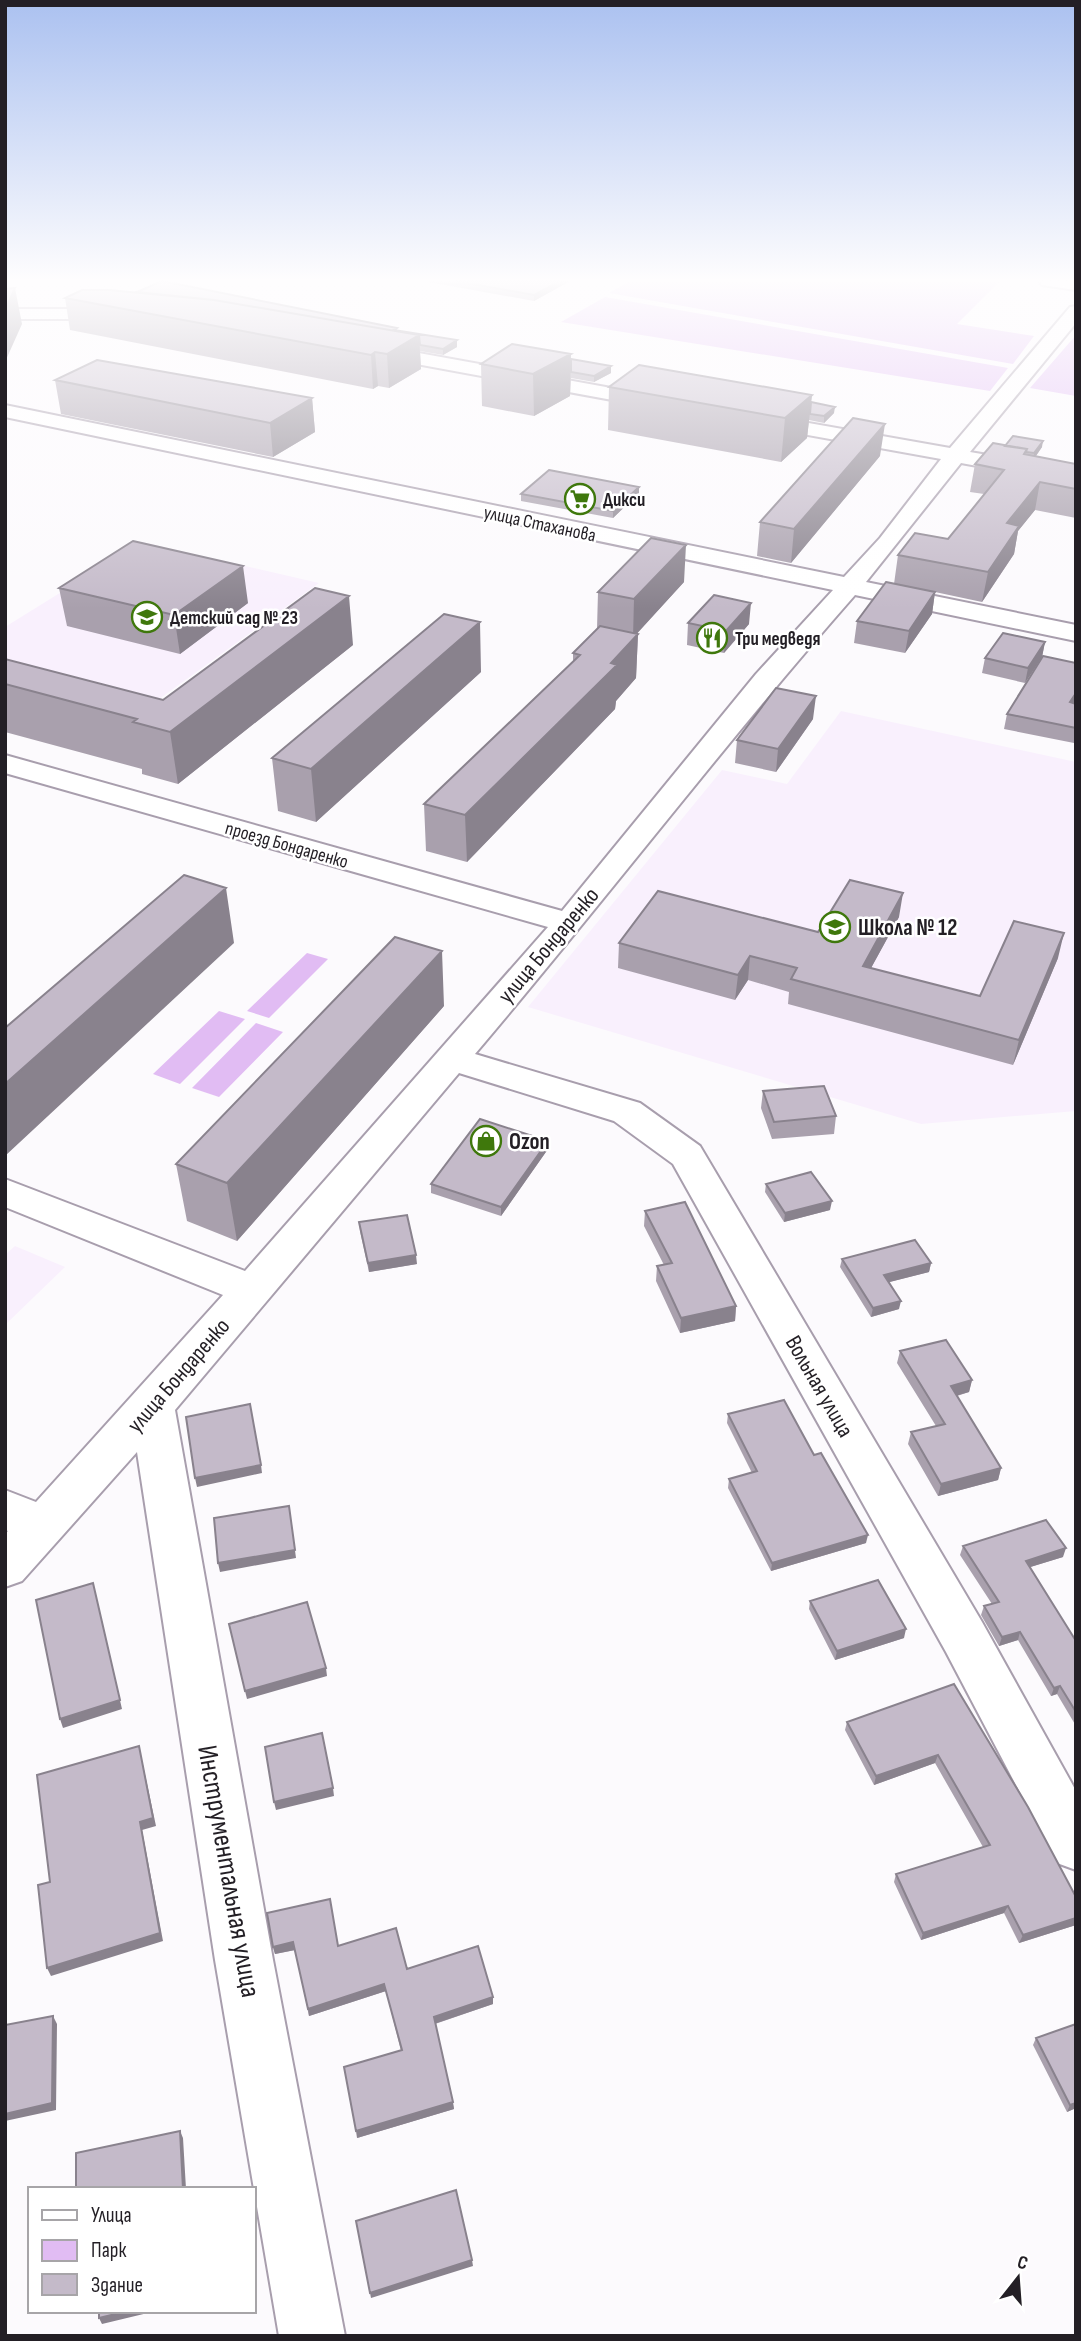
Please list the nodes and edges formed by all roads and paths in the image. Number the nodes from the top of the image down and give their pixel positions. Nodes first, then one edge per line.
1 (589, 390) edge
2 (1010, 390) edge
3 (681, 407) edge
4 (5, 411) edge
5 (736, 416) edge
6 (955, 456) junction
7 (1076, 477) edge
8 (849, 587) junction
9 (1076, 633) edge
10 (5, 764) edge
11 (39, 773) junction
12 (5, 791) edge
13 (569, 923) junction
14 (452, 1059) junction
15 (5, 1192) edge
16 (252, 1290) junction
17 (152, 1406) junction
18 (24, 1517) edge
19 (5, 1567) edge
20 (1076, 1844) edge
21 (312, 2336) edge

1 - 3 street
2 - 6 street, улица Бондаренко
4 - 8 street, улица Стаханова
5 - 6 street
6 - 7 street
6 - 8 street, улица Бондаренко
8 - 9 street, улица Стаханова
8 - 13 street, улица Бондаренко
10 - 11 street, проезд Бондаренко
11 - 12 street
11 - 13 street, проезд Бондаренко
13 - 14 street, улица Бондаренко
14 - 16 street, улица Бондаренко
14 - 20 street, Вольная улица
15 - 16 street
16 - 17 street, улица Бондаренко
17 - 18 street, улица Бондаренко
17 - 21 street, Инструментальная улица
18 - 19 street, улица Бондаренко

